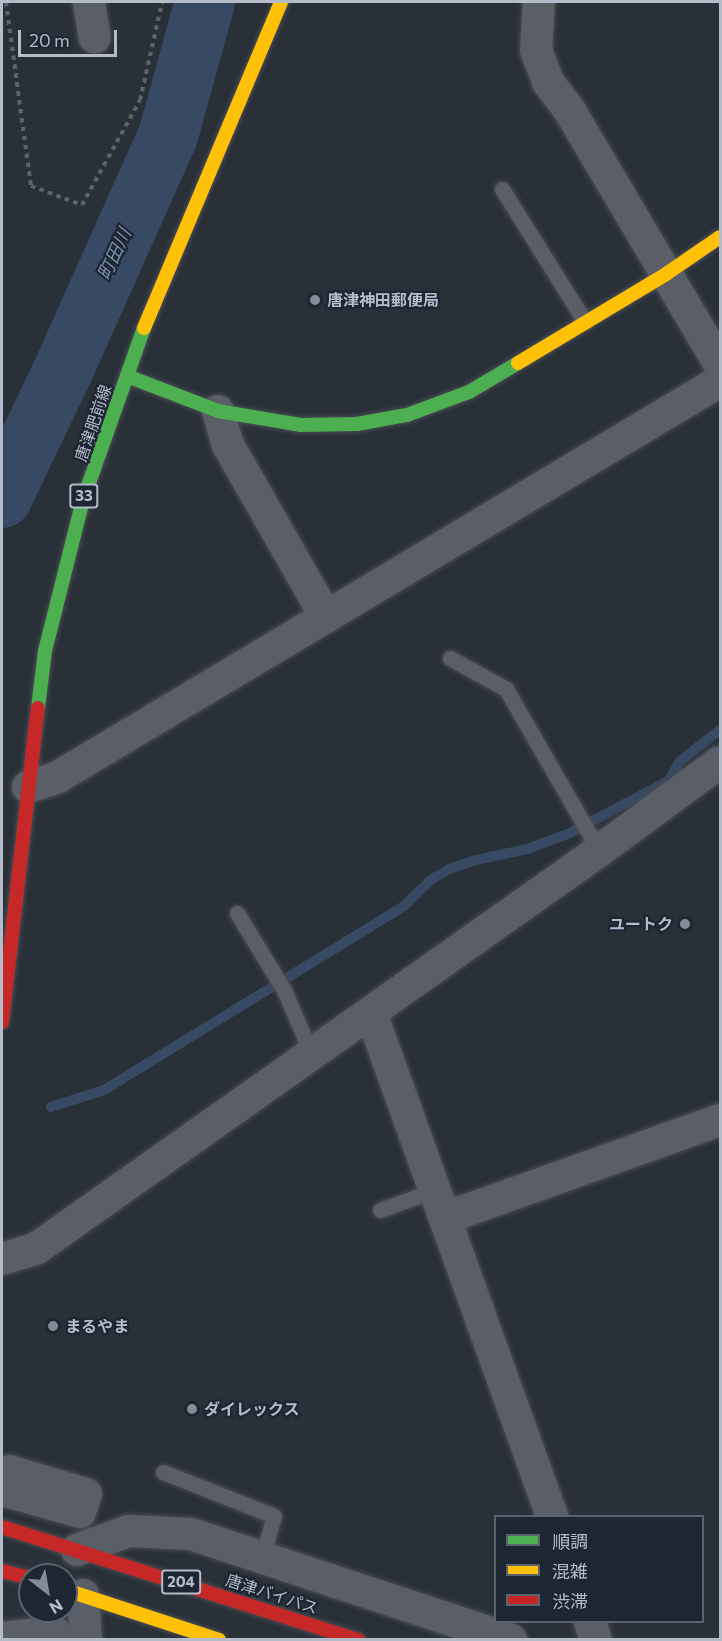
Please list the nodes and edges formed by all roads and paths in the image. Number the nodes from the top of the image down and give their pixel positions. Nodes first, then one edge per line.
1 (6, 2) edge
2 (89, 2) edge
3 (162, 2) edge
4 (281, 2) edge
5 (539, 2) edge
6 (95, 38) dead end
7 (502, 189) dead end
8 (720, 237) edge
9 (666, 274) junction
10 (585, 322) junction
11 (720, 365) edge
12 (127, 376) junction
13 (720, 381) edge
14 (218, 411) junction
15 (326, 617) junction
16 (450, 658) dead end
17 (720, 762) edge
18 (28, 787) junction
19 (595, 845) junction
20 (237, 913) dead end
21 (371, 1013) junction
22 (2, 1022) edge
23 (312, 1055) junction
24 (720, 1120) edge
25 (440, 1204) junction
26 (380, 1210) dead end
27 (2, 1259) edge
28 (163, 1472) dead end
29 (6, 1483) edge
30 (552, 1515) edge
31 (2, 1521) edge
32 (2, 1527) edge
33 (77, 1550) junction
34 (262, 1557) junction
35 (2, 1571) edge
36 (18, 1575) edge
37 (78, 1593) edge
38 (78, 1605) edge
39 (590, 1623) edge
40 (2, 1638) edge
41 (55, 1640) edge
42 (86, 1640) edge
43 (219, 1640) edge
44 (359, 1640) edge
45 (510, 1640) edge
46 (596, 1640) edge

1 - 3 path
2 - 6 street
4 - 12 main road, 唐津肥前線 / 33
5 - 9 street
7 - 10 lane
8 - 9 main road
9 - 10 main road
9 - 11 street
10 - 14 main road
12 - 14 main road
12 - 18 main road, 唐津肥前線 / 33
13 - 15 street
14 - 15 street
15 - 18 street
16 - 19 lane
17 - 19 street
18 - 22 main road, 唐津肥前線 / 33
19 - 21 street
20 - 23 lane
21 - 23 street
21 - 25 street
23 - 27 street
24 - 25 street
25 - 26 lane
25 - 30 street
28 - 34 lane
29 - 31 street
32 - 33 main road, 唐津バイパス / 204
33 - 34 street
33 - 44 main road, 唐津バイパス / 204
34 - 45 street
35 - 36 main road
37 - 43 main road
38 - 42 street
39 - 46 street
40 - 41 street

